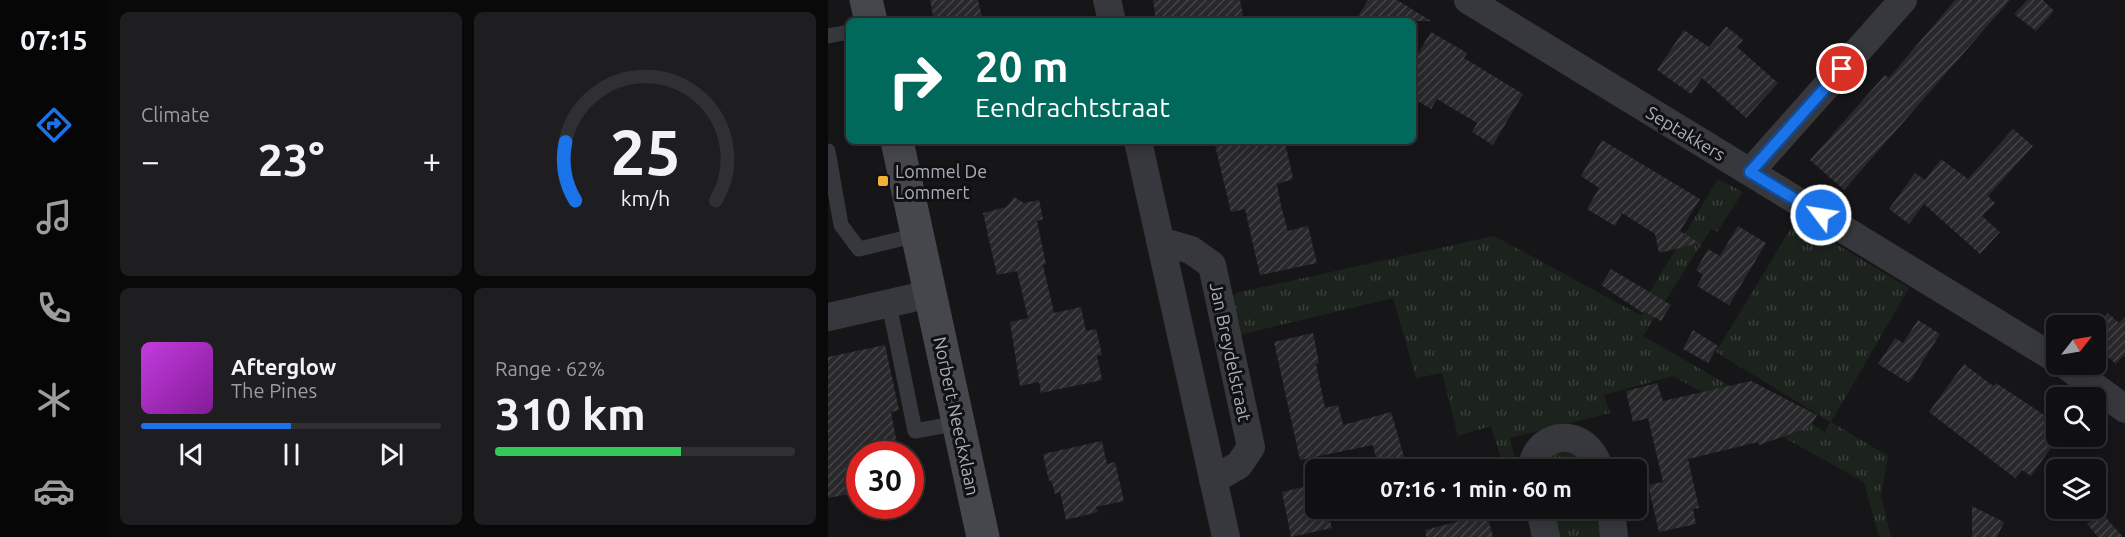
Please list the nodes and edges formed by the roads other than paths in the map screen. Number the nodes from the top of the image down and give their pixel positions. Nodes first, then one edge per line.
1 (866, 0) edge
2 (1107, 0) edge
3 (1468, 0) edge
4 (1903, 0) edge
5 (870, 18) edge
6 (1111, 18) edge
7 (846, 33) edge
8 (828, 36) edge
9 (898, 144) edge
10 (1139, 144) edge
11 (828, 151) edge
12 (1750, 172) junction
13 (917, 235) junction
14 (1160, 241) junction
15 (930, 294) junction
16 (889, 304) junction
17 (828, 317) edge
18 (2046, 353) edge
19 (2079, 375) edge
20 (2125, 409) edge
21 (959, 423) junction
22 (1534, 459) edge
23 (1597, 459) edge
24 (1213, 480) junction
25 (1542, 519) edge
26 (1612, 519) edge
27 (983, 537) edge
28 (1226, 537) edge
29 (1546, 537) edge
30 (1614, 537) edge

1 - 5 main road
2 - 6 street
3 - 12 street, Septakkers
4 - 12 street
7 - 8 lane
9 - 13 main road, Norbert Neeckxlaan
10 - 14 street
11 - 13 lane
12 - 18 street, Septakkers
13 - 15 main road, Norbert Neeckxlaan
14 - 24 street
14 - 24 street, Jan Breydelstraat
15 - 16 street
15 - 21 main road, Norbert Neeckxlaan
16 - 17 street
16 - 21 lane
19 - 20 street
21 - 27 main road, Norbert Neeckxlaan
22 - 23 street
24 - 28 street
25 - 29 street
26 - 30 street

